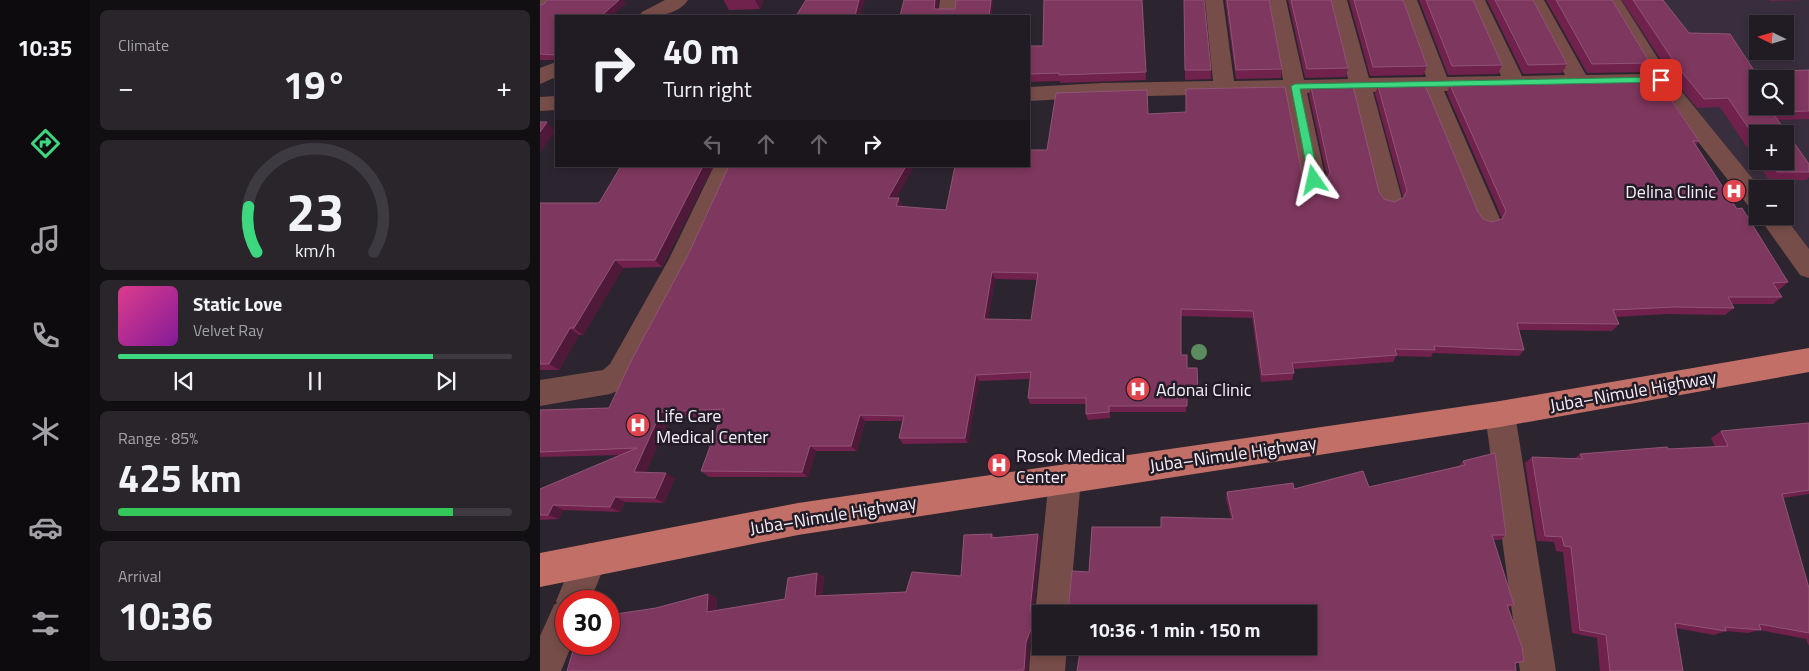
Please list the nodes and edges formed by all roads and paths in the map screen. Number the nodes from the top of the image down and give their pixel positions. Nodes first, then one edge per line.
1 (546, 0) edge
2 (679, 0) edge
3 (949, 0) edge
4 (1214, 0) edge
5 (1277, 0) edge
6 (1338, 0) edge
7 (1408, 0) edge
8 (1476, 0) edge
9 (1535, 0) edge
10 (1612, 0) edge
11 (540, 5) edge
12 (651, 15) edge
13 (947, 15) edge
14 (555, 69) edge
15 (540, 77) edge
16 (1661, 80) junction
17 (1579, 81) junction
18 (1514, 82) junction
19 (1435, 84) junction
20 (1362, 85) junction
21 (1295, 86) junction
22 (1224, 88) junction
23 (1030, 94) edge
24 (555, 103) edge
25 (540, 104) edge
26 (726, 167) edge
27 (1314, 180) edge
28 (1749, 191) edge
29 (1390, 199) edge
30 (1488, 219) edge
31 (1777, 225) edge
32 (1809, 268) edge
33 (1809, 360) edge
34 (540, 393) edge
35 (1500, 414) junction
36 (1065, 479) junction
37 (590, 560) junction
38 (540, 570) edge
39 (578, 590) edge
40 (1053, 605) edge
41 (555, 642) edge
42 (1048, 655) edge
43 (543, 671) edge
44 (1047, 671) edge
45 (1538, 671) edge

1 - 11 street
2 - 12 street
3 - 13 street
4 - 22 street
5 - 21 street
6 - 20 street
7 - 19 street
8 - 18 street
9 - 17 street
10 - 16 street
14 - 15 street
16 - 17 street
16 - 28 street
17 - 18 street
18 - 19 street
19 - 20 street
19 - 30 street
20 - 21 street
20 - 29 street
21 - 22 street
21 - 27 street
22 - 23 street
24 - 25 street
26 - 34 street
31 - 32 street
33 - 35 main road, Juba–Nimule Highway
35 - 36 main road, Juba–Nimule Highway
35 - 45 street
36 - 37 main road, Juba–Nimule Highway
36 - 40 street
37 - 38 main road, Juba–Nimule Highway
37 - 39 street
41 - 43 street
42 - 44 street

